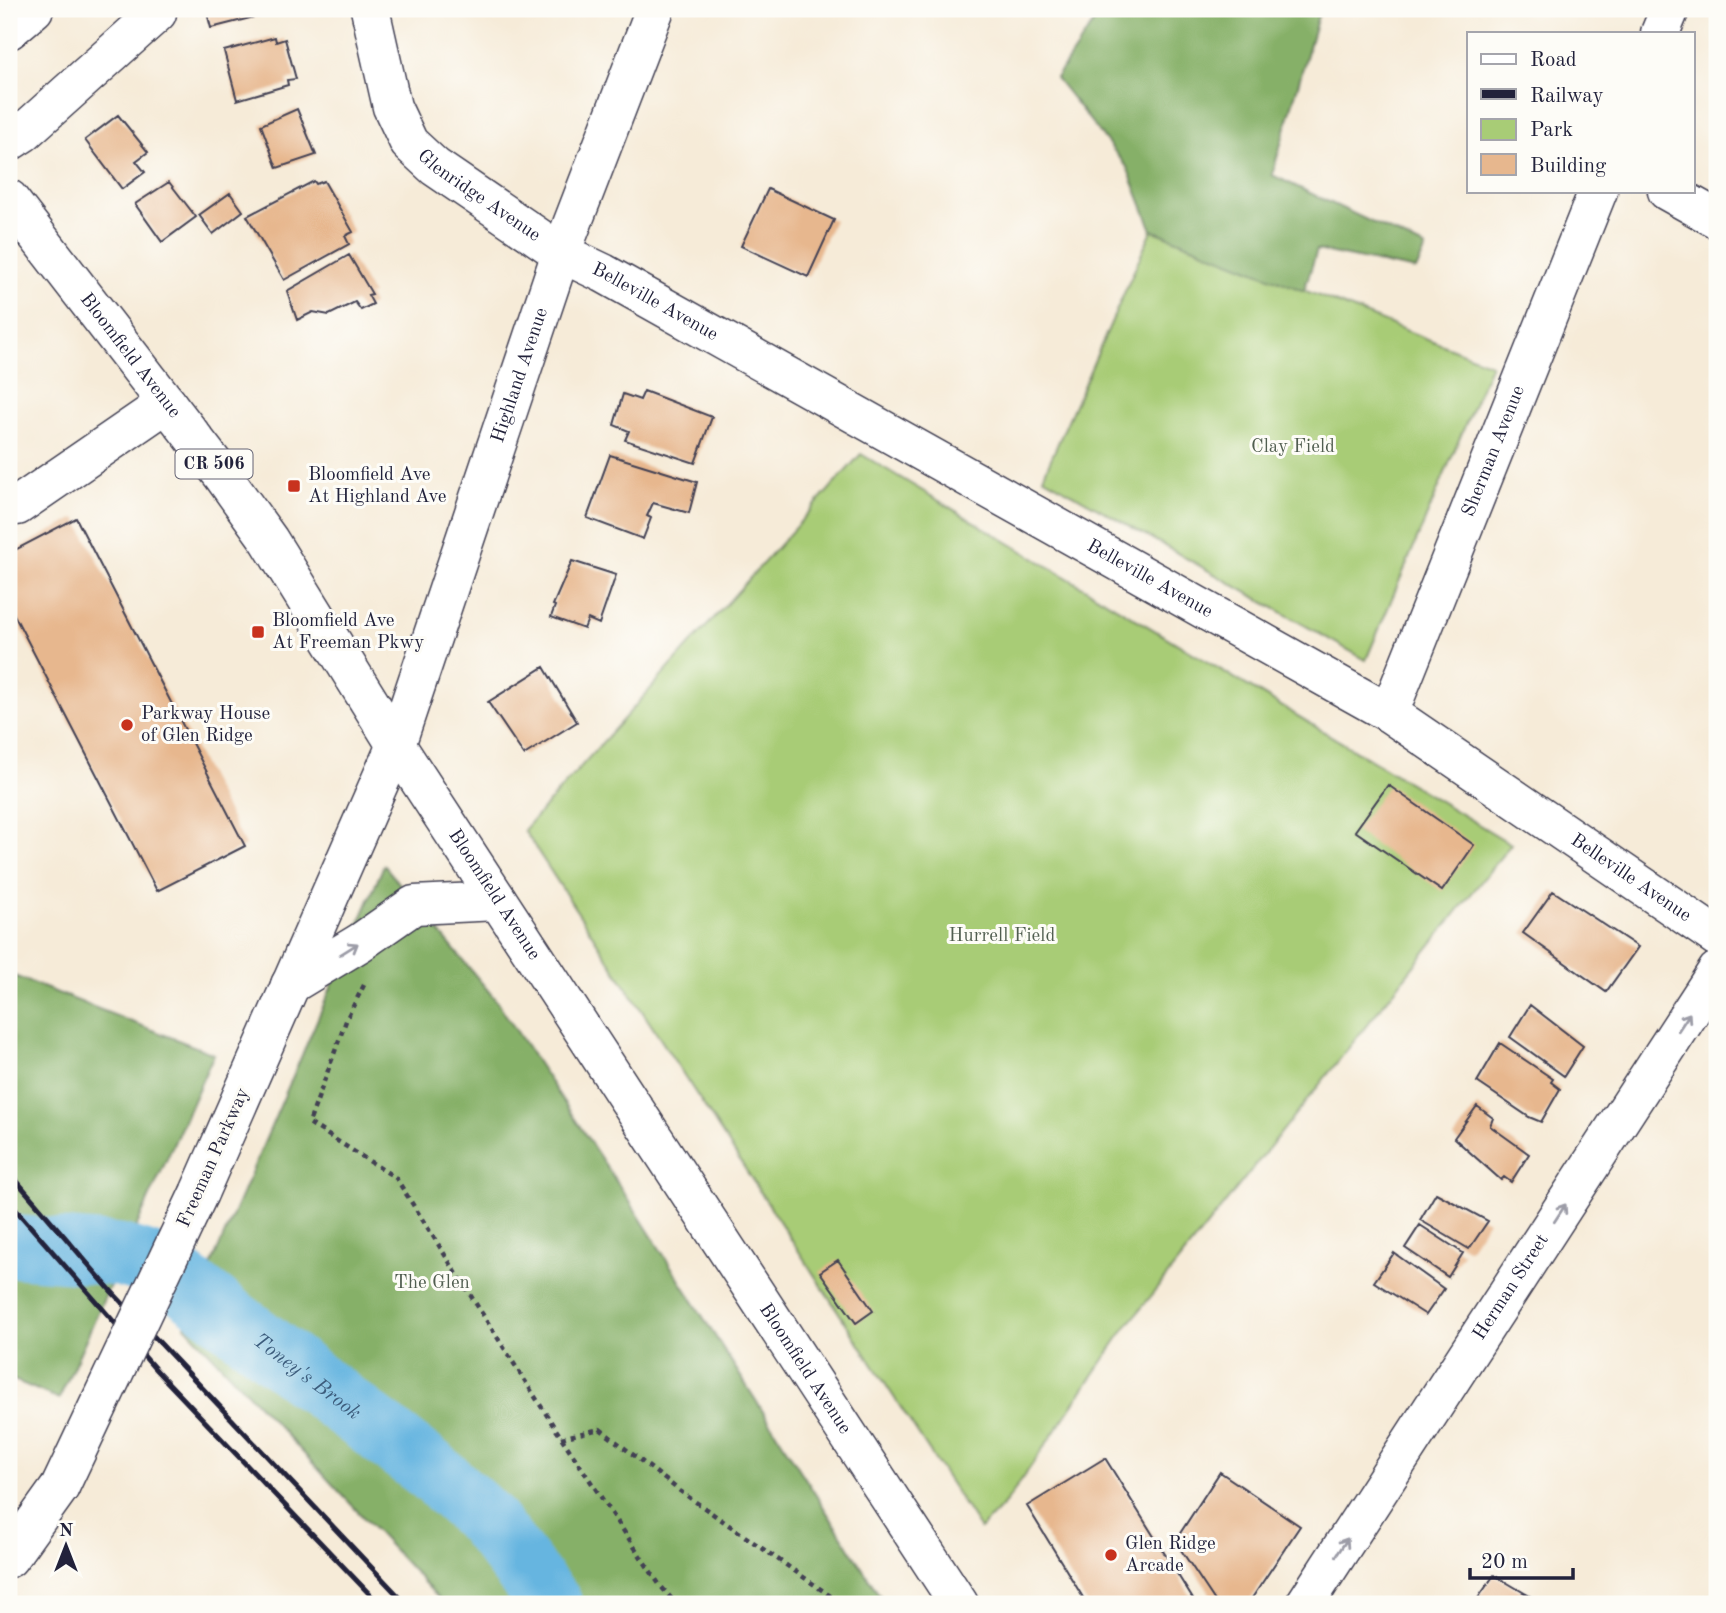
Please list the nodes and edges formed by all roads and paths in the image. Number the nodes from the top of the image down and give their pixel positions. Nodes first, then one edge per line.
1 (34, 9) edge
2 (370, 9) edge
3 (655, 9) edge
4 (1670, 9) edge
5 (157, 13) dead end
6 (9, 30) edge
7 (1660, 32) edge
8 (9, 142) edge
9 (1598, 192) edge
10 (1669, 192) edge
11 (9, 199) edge
12 (1717, 219) edge
13 (561, 253) junction
14 (167, 404) junction
15 (17, 506) dead end
16 (1389, 713) junction
17 (396, 744) junction
18 (498, 901) junction
19 (1717, 937) edge
20 (1717, 971) edge
21 (364, 984) dead end
22 (290, 985) junction
23 (561, 1438) junction
24 (9, 1558) edge
25 (676, 1604) edge
26 (842, 1604) edge
27 (959, 1604) edge
28 (1305, 1604) edge

1 - 6 main road
2 - 13 main road, Glenridge Avenue
3 - 13 main road, Highland Avenue
4 - 7 main road
5 - 8 main road
9 - 16 main road, Sherman Avenue
10 - 12 main road
11 - 14 main road, Bloomfield Avenue / CR 506
13 - 16 main road, Belleville Avenue
13 - 17 main road, Highland Avenue
14 - 15 main road
14 - 17 main road, Bloomfield Avenue / CR 506
16 - 19 main road, Belleville Avenue
17 - 18 main road, Bloomfield Avenue
17 - 22 main road, Freeman Parkway
22 -> 18 main road
18 - 27 main road, Bloomfield Avenue
28 -> 20 main road, Herman Street
21 - 23 path
22 - 24 main road, Freeman Parkway, bridge
23 - 25 path
23 - 26 path

